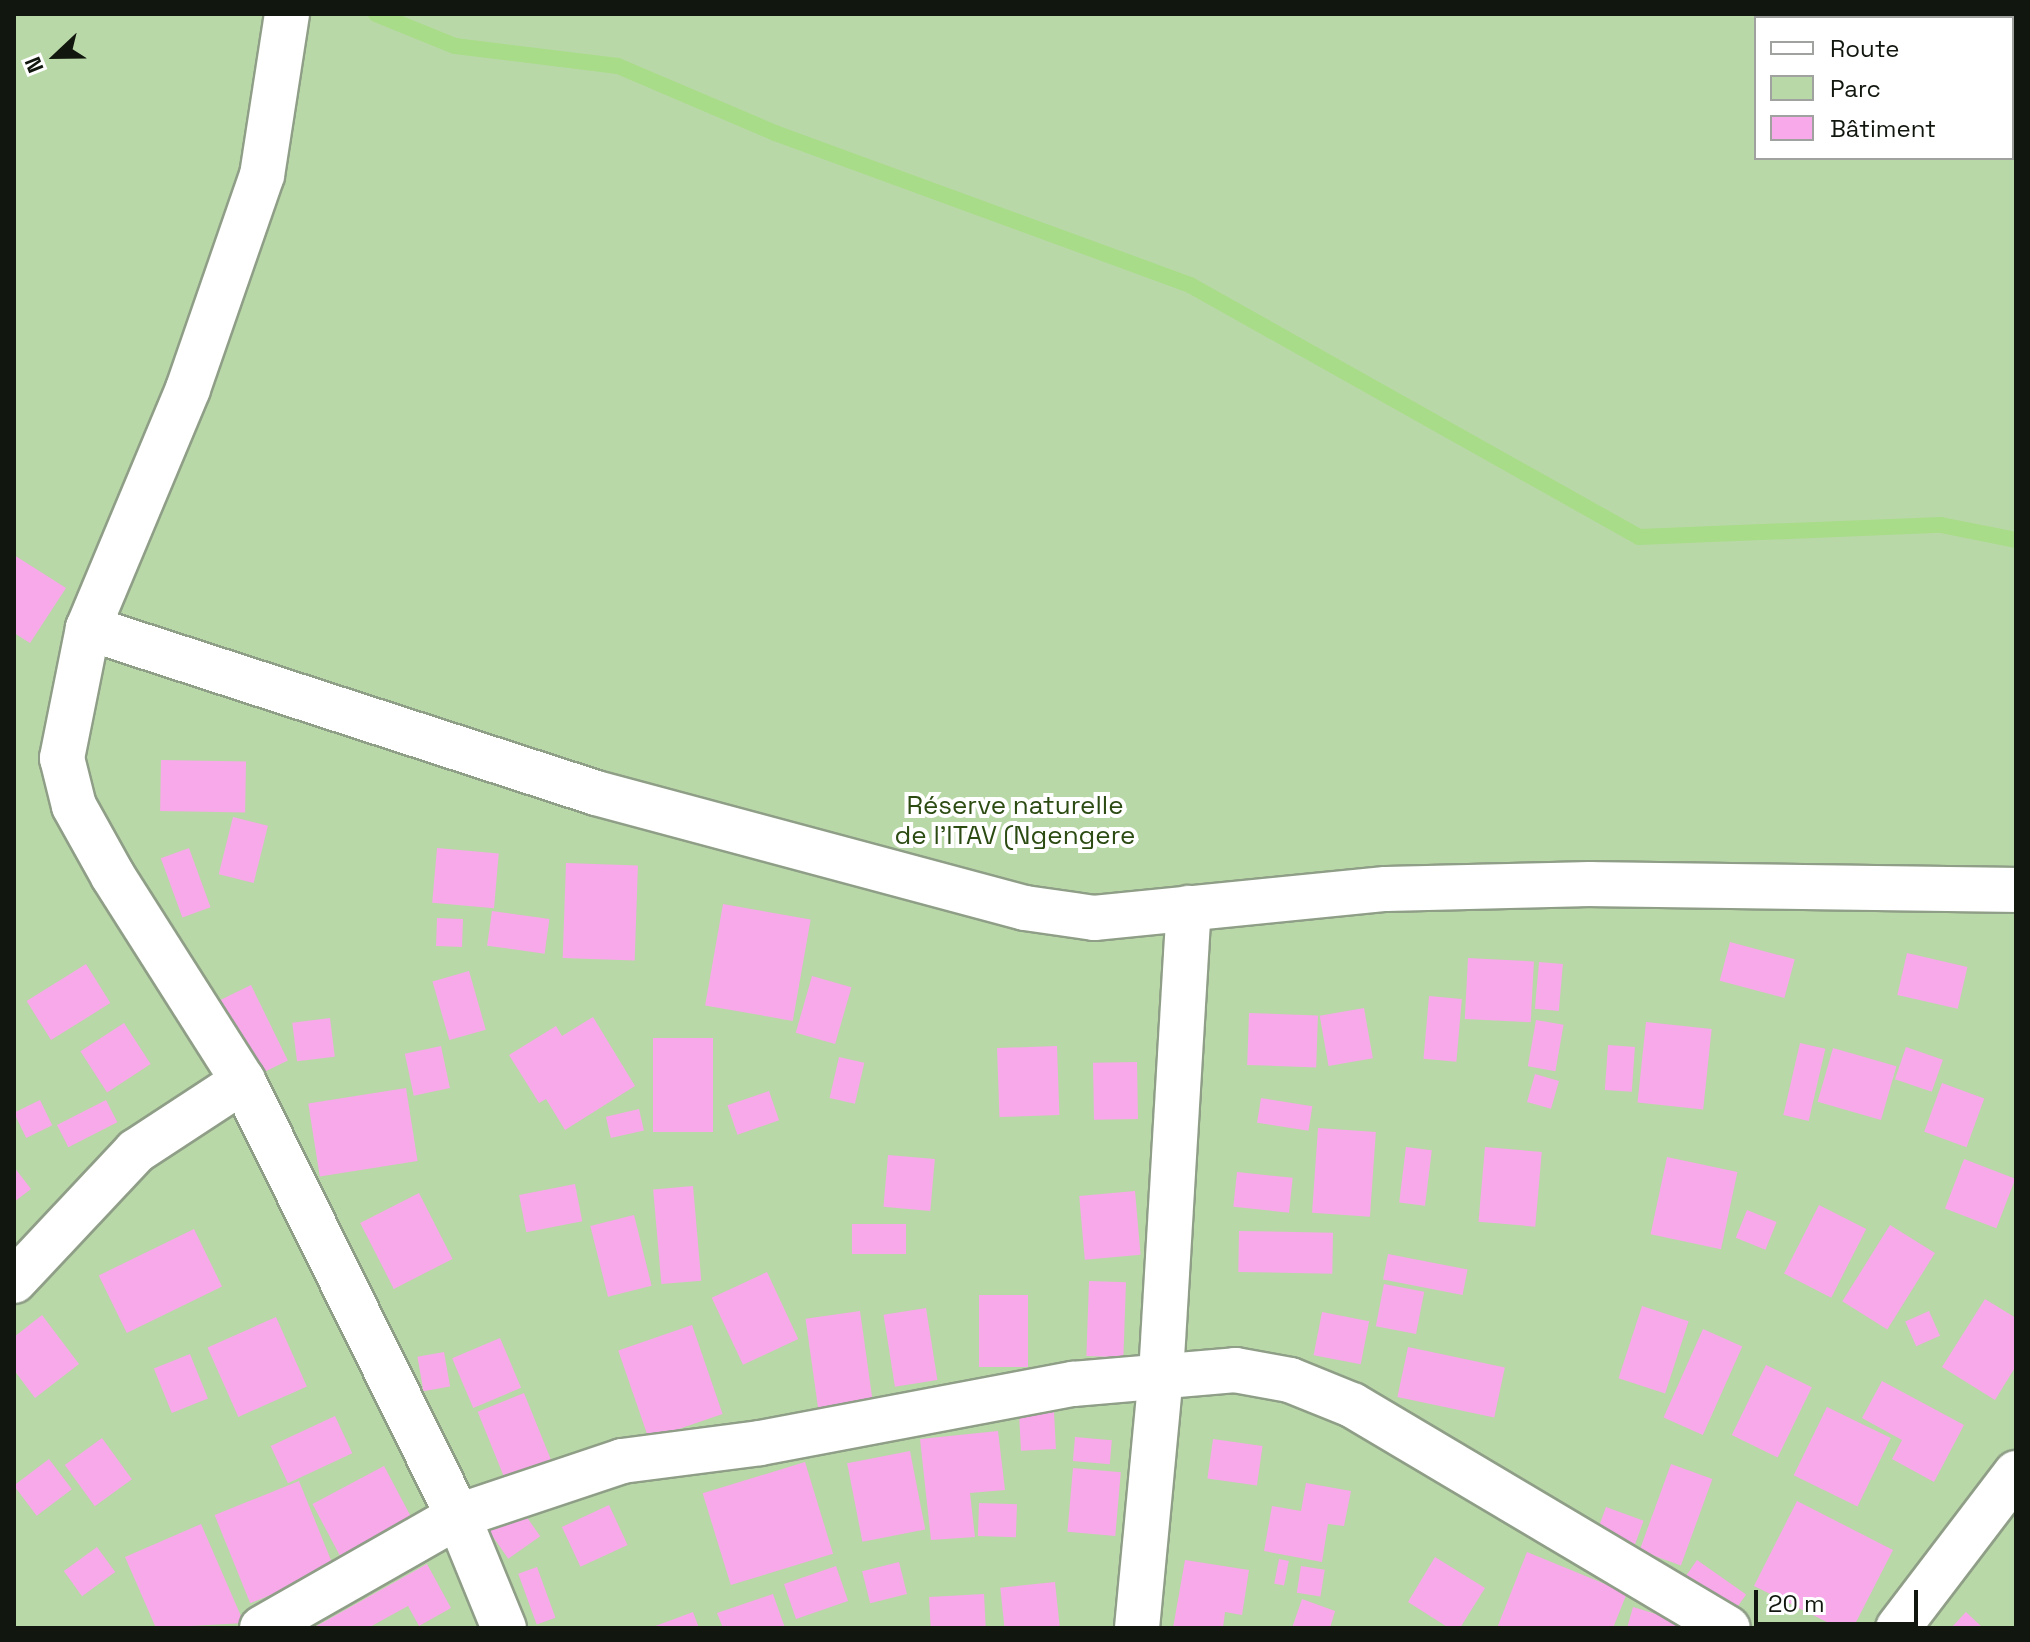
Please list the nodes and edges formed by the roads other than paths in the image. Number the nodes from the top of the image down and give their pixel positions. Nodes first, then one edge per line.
1 (285, 28) edge
2 (88, 628) junction
3 (2016, 890) edge
4 (1189, 908) junction
5 (243, 1081) junction
6 (14, 1281) edge
7 (1161, 1375) junction
8 (2016, 1473) edge
9 (458, 1516) junction
10 (262, 1628) edge
11 (504, 1628) edge
12 (1137, 1628) edge
13 (1728, 1628) edge
14 (1898, 1628) edge

1 - 2 street
2 - 4 street
2 - 5 street
3 - 4 street
4 - 7 street
5 - 6 street
5 - 9 street
7 - 9 street
7 - 12 street
7 - 13 street
8 - 14 street
9 - 10 street
9 - 11 street

